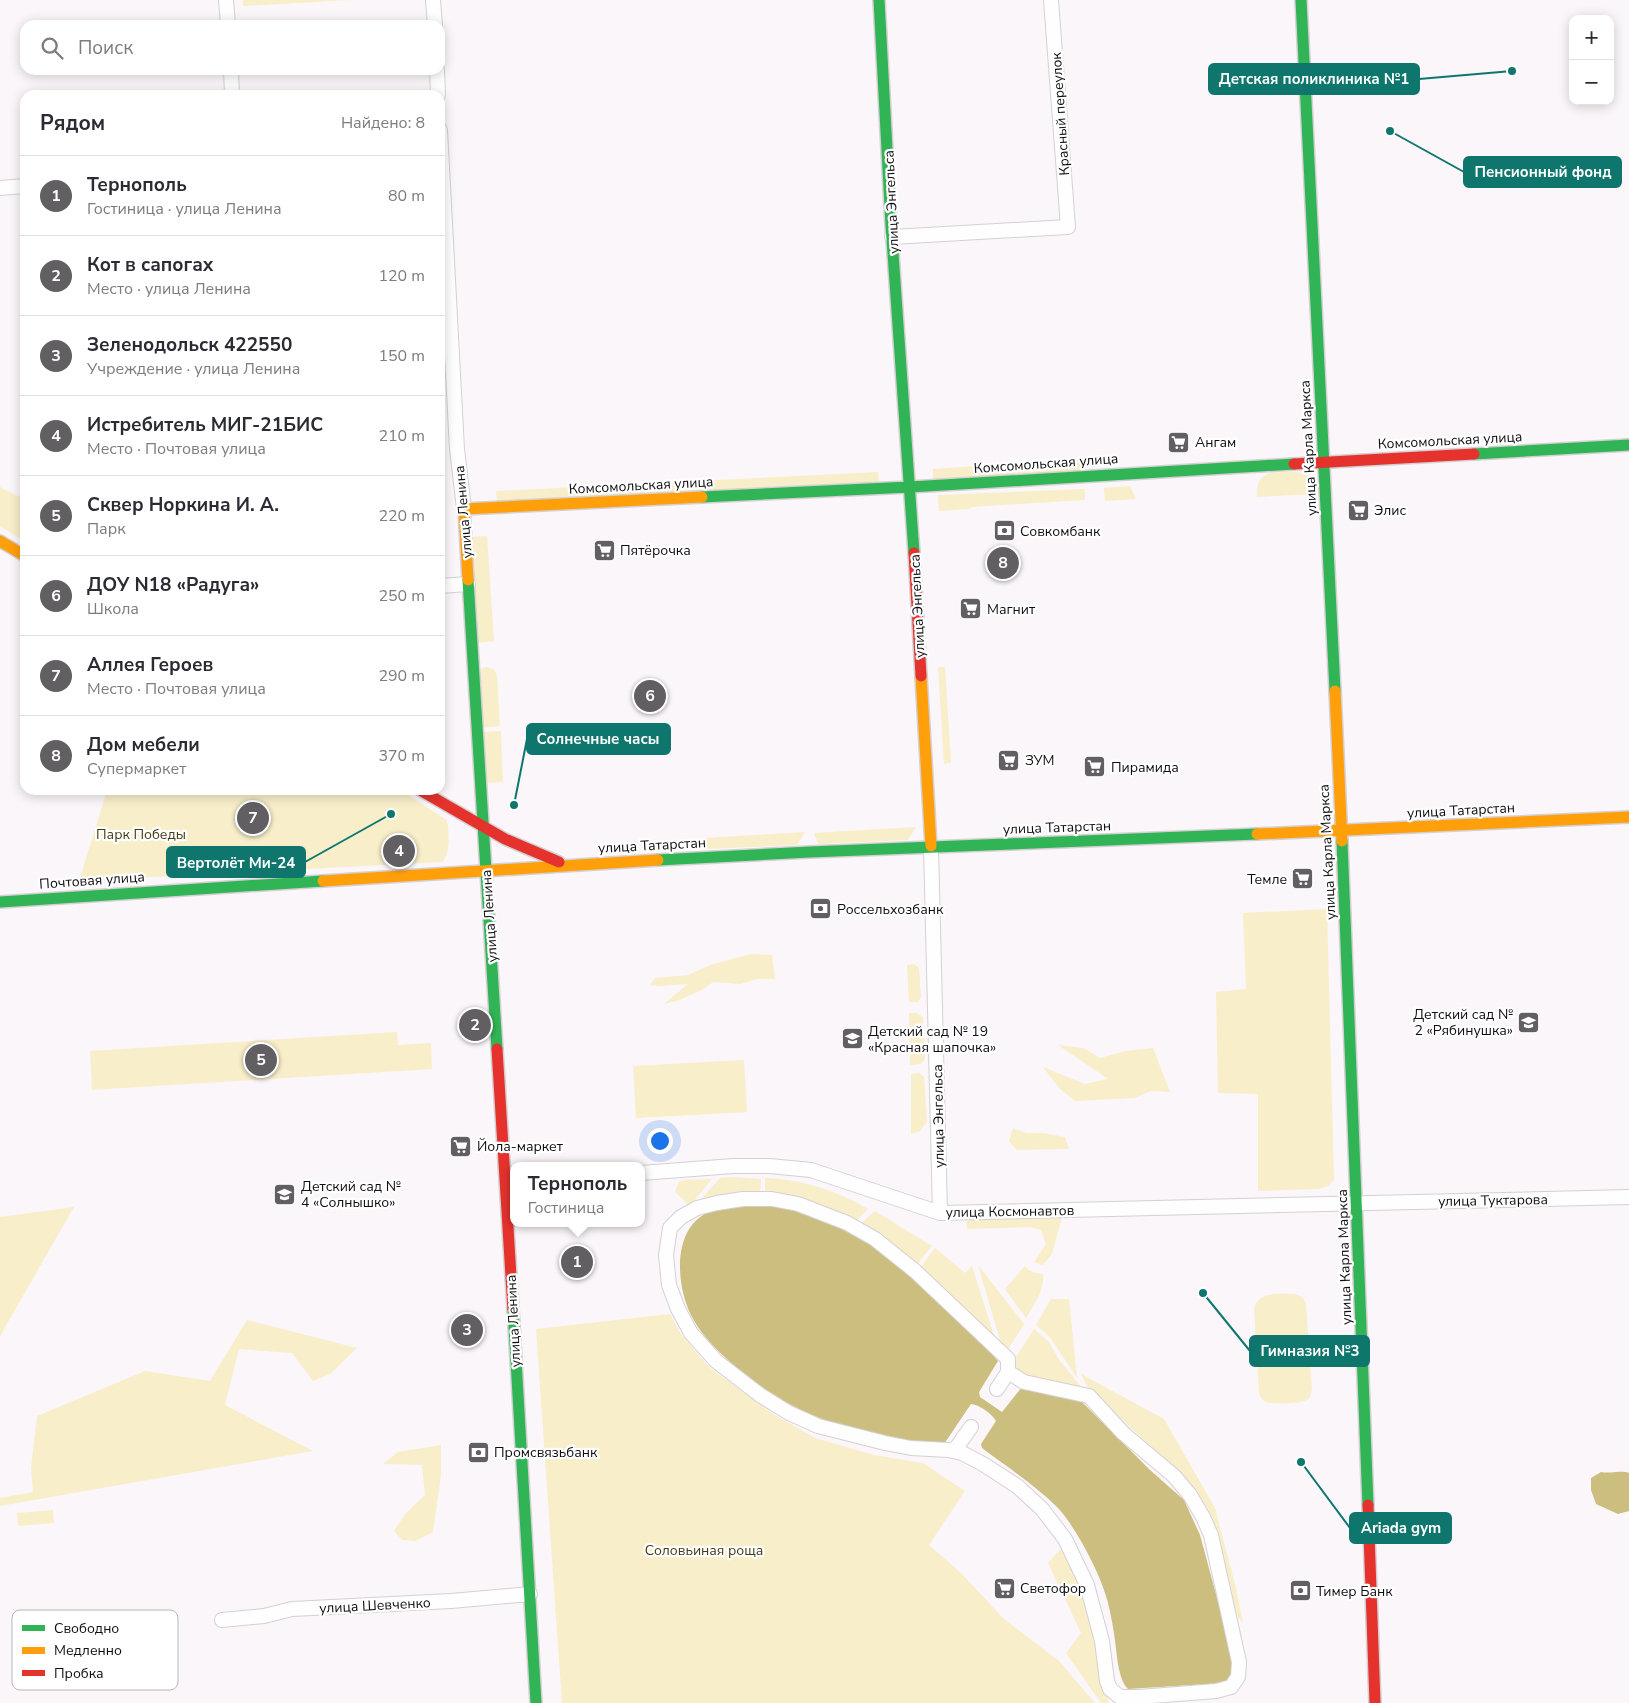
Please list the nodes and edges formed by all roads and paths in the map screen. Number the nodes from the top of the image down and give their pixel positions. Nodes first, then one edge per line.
1 (226, 0) edge
2 (433, 0) edge
3 (879, 0) edge
4 (1051, 0) edge
5 (1301, 0) edge
6 (228, 20) edge
7 (435, 20) edge
8 (231, 75) edge
9 (437, 75) edge
10 (232, 90) edge
11 (438, 90) edge
12 (20, 186) edge
13 (0, 188) edge
14 (445, 228) edge
15 (892, 237) junction
16 (1629, 445) edge
17 (1324, 461) junction
18 (910, 487) junction
19 (464, 509) junction
20 (0, 541) edge
21 (20, 553) edge
22 (468, 584) junction
23 (445, 586) edge
24 (428, 795) edge
25 (1629, 817) edge
26 (482, 827) junction
27 (1342, 830) junction
28 (931, 846) junction
29 (568, 865) junction
30 (486, 870) junction
31 (0, 902) edge
32 (645, 1173) edge
33 (1629, 1197) edge
34 (1356, 1202) junction
35 (940, 1213) junction
36 (1008, 1372) junction
37 (997, 1389) dead end
38 (971, 1427) dead end
39 (954, 1452) junction
40 (530, 1594) junction
41 (222, 1620) dead end
42 (536, 1703) edge
43 (1376, 1703) edge

1 - 6 street
2 - 7 street
3 - 15 street, улица Энгельса
4 - 15 street, Красный переулок
5 - 17 street, улица Карла Маркса
8 - 10 street
9 - 11 street
12 - 13 street
14 - 19 street, улица Ленина
15 - 18 street, улица Энгельса
16 - 17 street, Комсомольская улица
17 - 18 street, Комсомольская улица
17 - 27 street, улица Карла Маркса
18 - 19 street, Комсомольская улица
18 - 28 street, улица Энгельса
19 - 22 street, улица Ленина
20 - 21 street
22 - 23 street
22 - 26 street, улица Ленина
24 - 26 street
25 - 27 street, улица Татарстан
26 - 29 street
26 - 30 street, улица Ленина
27 - 28 street, улица Татарстан
27 - 34 street, улица Карла Маркса
28 - 29 street, улица Татарстан
28 - 35 street, улица Энгельса
29 - 30 street, улица Татарстан
30 - 31 street, Почтовая улица
30 - 40 street, улица Ленина
32 - 35 street, улица Космонавтов
33 - 34 street, улица Туктарова
34 - 35 street, улица Космонавтов
34 - 43 street, улица Карла Маркса
36 - 37 street
36 - 39 street
36 - 39 street
38 - 39 street
40 - 41 street, улица Шевченко
40 - 42 street, улица Ленина

